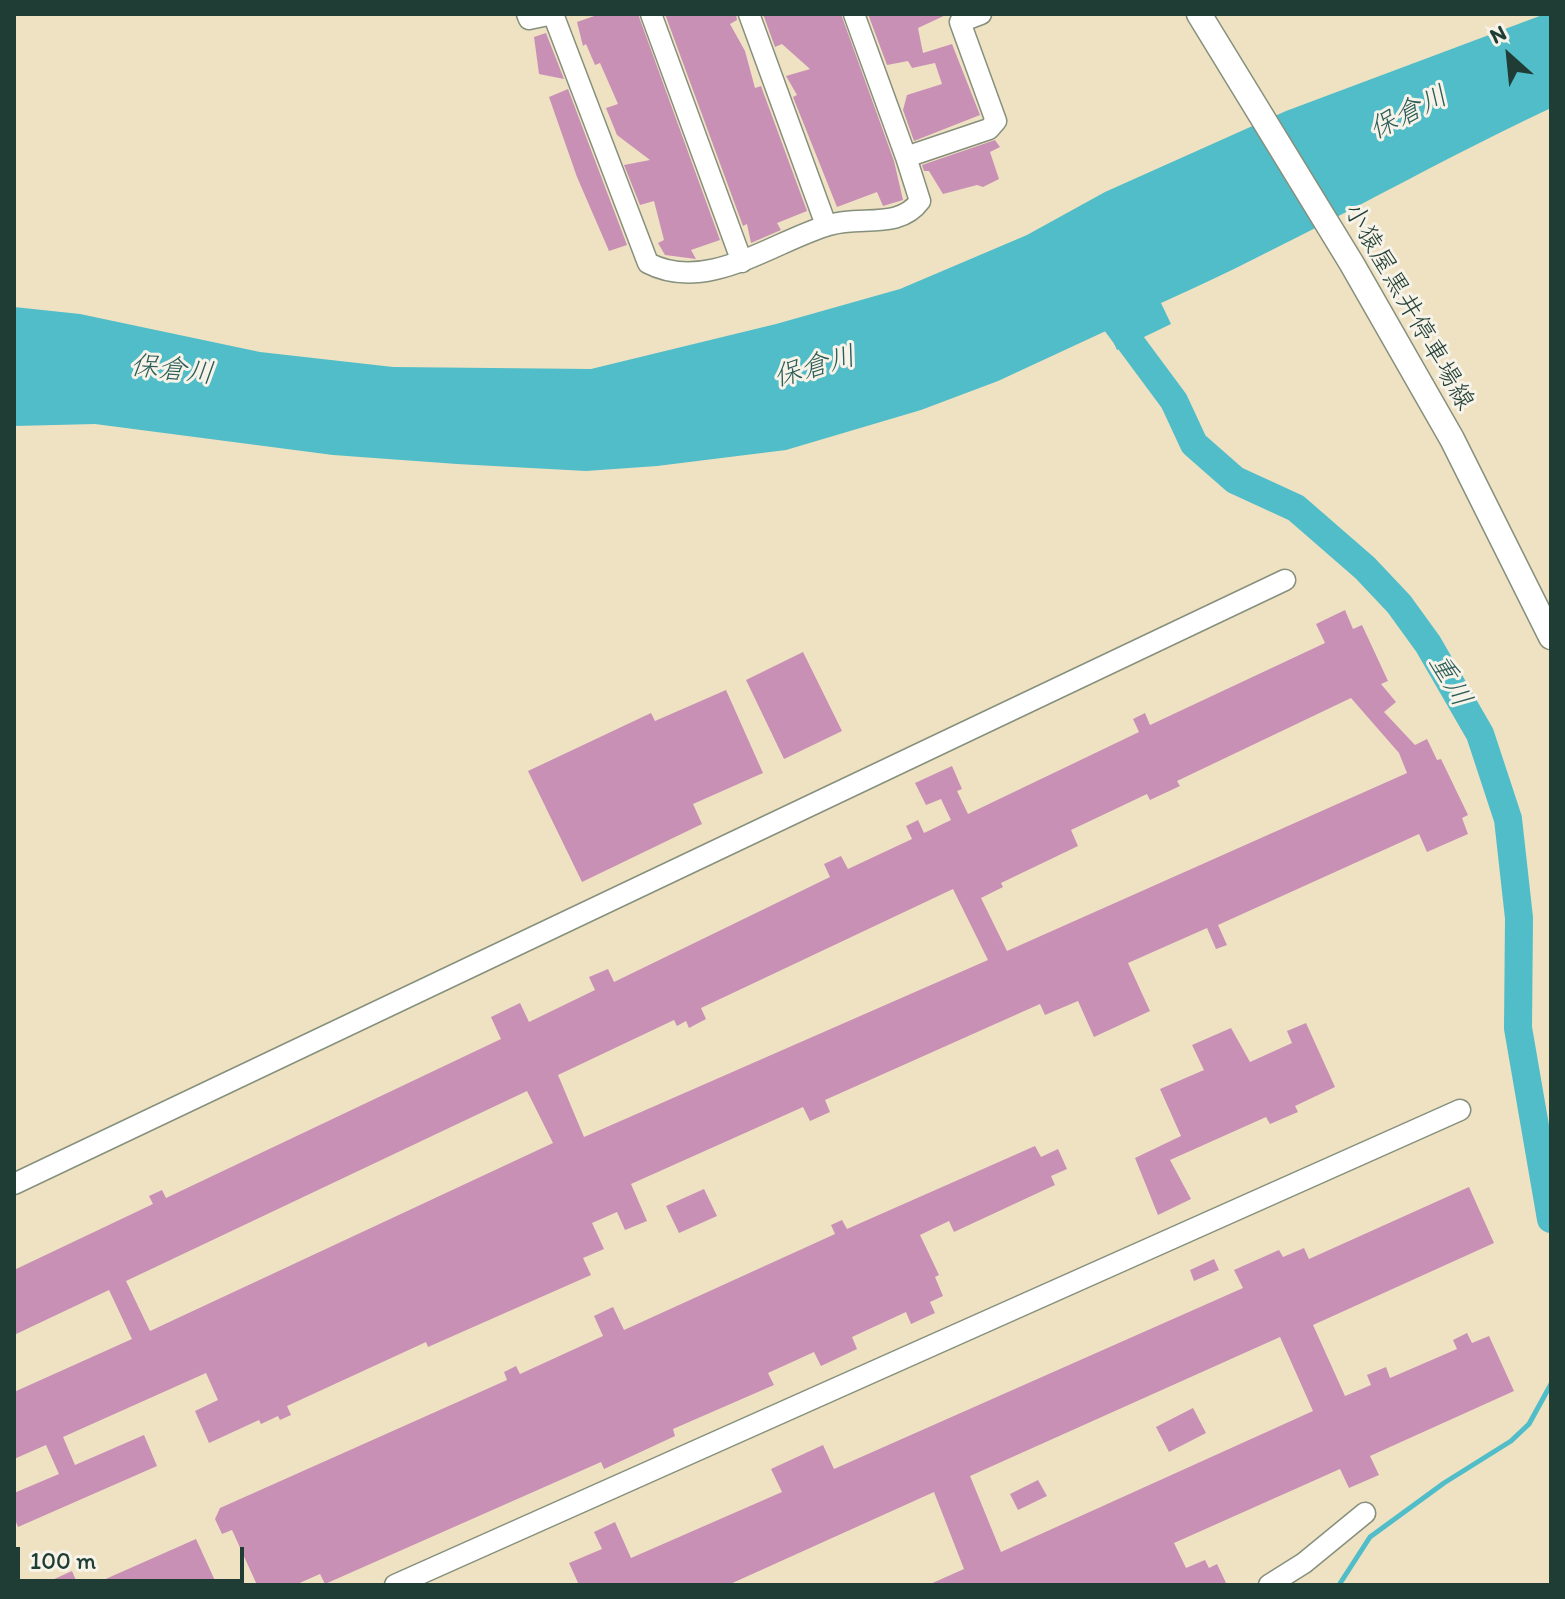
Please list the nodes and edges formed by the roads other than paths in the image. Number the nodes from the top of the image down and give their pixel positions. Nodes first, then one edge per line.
1 (527, 14) edge
2 (651, 14) edge
3 (749, 14) edge
4 (854, 14) edge
5 (981, 14) edge
6 (1199, 14) edge
7 (958, 18) edge
8 (906, 157) junction
9 (826, 225) junction
10 (742, 262) junction
11 (1285, 580) dead end
12 (1551, 637) edge
13 (1460, 1110) dead end
14 (14, 1184) edge
15 (1365, 1513) dead end
16 (395, 1585) edge
17 (1269, 1585) edge

1 - 10 street
2 - 10 street
3 - 9 street
4 - 8 street
5 - 7 street
6 - 12 main road, 小猿屋黒井停車場線
7 - 8 street
8 - 9 street
9 - 10 street
11 - 14 street
13 - 16 street
15 - 17 street

